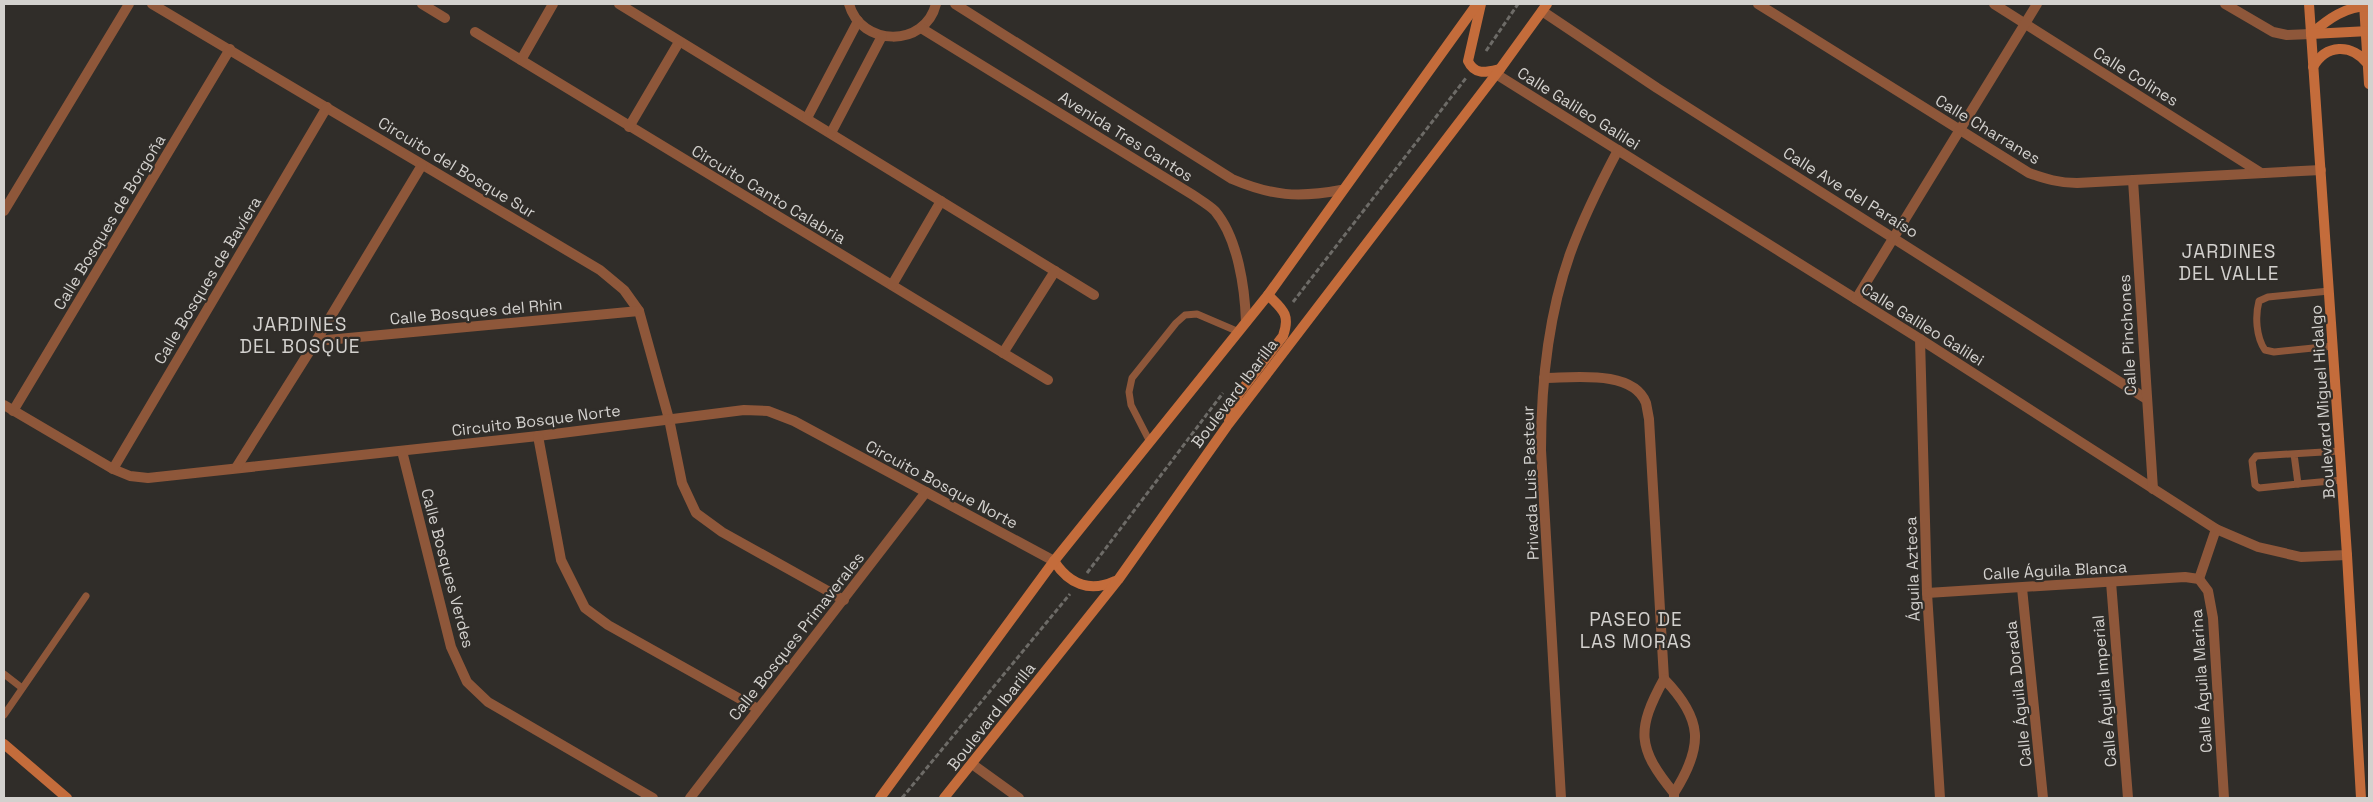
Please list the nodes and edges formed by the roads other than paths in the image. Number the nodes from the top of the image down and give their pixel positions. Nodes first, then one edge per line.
1 (129, 4) edge
2 (152, 4) edge
3 (422, 4) edge
4 (552, 4) edge
5 (619, 4) edge
6 (849, 4) edge
7 (936, 4) edge
8 (955, 4) edge
9 (1477, 4) edge
10 (1481, 4) edge
11 (1758, 4) edge
12 (1994, 4) edge
13 (2037, 4) edge
14 (2225, 4) edge
15 (2309, 4) edge
16 (2361, 6) edge
17 (1544, 7) edge
18 (445, 18) dead end
19 (858, 21) junction
20 (2025, 23) junction
21 (921, 28) junction
22 (2367, 31) edge
23 (475, 32) dead end
24 (2311, 34) junction
25 (882, 36) junction
26 (679, 42) junction
27 (230, 50) junction
28 (521, 60) junction
29 (2368, 64) junction
30 (2313, 67) junction
31 (1498, 72) junction
32 (2369, 84) edge
33 (327, 107) junction
34 (807, 118) junction
35 (629, 127) junction
36 (1959, 130) junction
37 (831, 134) junction
38 (1618, 150) junction
39 (422, 165) junction
40 (2320, 170) junction
41 (2261, 173) junction
42 (2133, 180) junction
43 (1341, 190) junction
44 (941, 201) junction
45 (4, 211) edge
46 (1895, 237) junction
47 (1055, 271) junction
48 (892, 285) junction
49 (2329, 291) junction
50 (1094, 295) dead end
51 (1268, 295) junction
52 (1856, 299) junction
53 (639, 311) junction
54 (1246, 322) junction
55 (1238, 332) junction
56 (1920, 339) junction
57 (316, 341) junction
58 (2333, 346) junction
59 (1003, 353) junction
60 (1544, 378) junction
61 (1048, 380) dead end
62 (2145, 398) junction
63 (4, 405) edge
64 (14, 411) junction
65 (669, 419) junction
66 (1227, 426) junction
67 (538, 436) junction
68 (1150, 442) junction
69 (402, 451) junction
70 (2340, 451) junction
71 (2294, 454) junction
72 (236, 468) junction
73 (113, 469) junction
74 (2342, 480) junction
75 (2298, 484) junction
76 (2153, 489) junction
77 (926, 492) junction
78 (2216, 529) junction
79 (2347, 555) junction
80 (1054, 562) junction
81 (2198, 579) junction
82 (1118, 580) junction
83 (2111, 582) junction
84 (2022, 588) junction
85 (1927, 593) junction
86 (86, 596) dead end
87 (844, 600) junction
88 (4, 674) edge
89 (1664, 678) junction
90 (22, 688) junction
91 (758, 709) junction
92 (4, 715) edge
93 (4, 744) edge
94 (972, 764) junction
95 (1674, 796) edge
96 (68, 798) edge
97 (653, 798) edge
98 (690, 798) edge
99 (880, 798) edge
100 (944, 798) edge
101 (1019, 798) edge
102 (1561, 798) edge
103 (1940, 798) edge
104 (2043, 798) edge
105 (2128, 798) edge
106 (2224, 798) edge
107 (2362, 798) edge

1 - 45 street
2 - 27 street, Circuito del Bosque Sur
3 - 18 street
4 - 28 street
5 - 26 street
6 - 19 street
7 - 21 street
8 - 43 street, Avenida Tres Cantos
9 - 43 main road, Boulevard Ibarilla
10 - 31 main road
11 - 36 street, Calle Charranes
12 - 20 street, Calle Colines
13 - 20 street
14 - 24 street
15 - 24 main road, Boulevard Miguel Hidalgo
16 - 22 main road
16 - 24 main road
17 - 31 main road, Boulevard Ibarilla
17 - 46 street, Calle Ave del Paraíso
19 - 25 street
19 - 34 street
20 - 36 street
20 - 41 street, Calle Colines
21 - 25 street
21 - 54 street, Avenida Tres Cantos
22 - 24 main road
22 - 29 main road
23 - 28 street, Circuito Canto Calabria
24 - 30 main road, Boulevard Miguel Hidalgo
25 - 37 street
26 - 34 street
26 - 35 street
27 - 33 street, Circuito del Bosque Sur
27 - 64 street, Calle Bosques de Borgoña
28 - 35 street, Circuito Canto Calabria
29 - 30 main road
29 - 32 main road
30 - 40 main road, Boulevard Miguel Hidalgo
31 - 38 street, Calle Galileo Galilei
31 - 66 main road, Boulevard Ibarilla
33 - 39 street, Circuito del Bosque Sur
33 - 73 street, Calle Bosques de Bavíera
34 - 37 street
35 - 48 street, Circuito Canto Calabria
36 - 42 street, Calle Charranes
36 - 46 street
37 - 44 street
38 - 52 street, Calle Galileo Galilei
38 - 60 street, Privada Luis Pasteur
39 - 53 street, Circuito del Bosque Sur
39 - 57 street
40 - 41 street, Calle Charranes
40 - 49 main road, Boulevard Miguel Hidalgo
41 - 42 street, Calle Charranes
42 - 62 street, Calle Pinchones
43 - 51 main road, Boulevard Ibarilla
44 - 47 street
44 - 48 street
46 - 52 street
46 - 62 street, Calle Ave del Paraíso
47 - 50 street
47 - 59 street
48 - 59 street, Circuito Canto Calabria
49 - 58 main road, Boulevard Miguel Hidalgo
49 - 58 lane
51 - 54 main road, Boulevard Ibarilla
51 - 66 main road
52 - 56 street, Calle Galileo Galilei
53 - 57 street, Calle Bosques del Rhin
53 - 65 street, Circuito del Bosque Sur
54 - 55 main road, Boulevard Ibarilla
55 - 68 main road, Boulevard Ibarilla
55 - 68 lane
56 - 76 street, Calle Galileo Galilei
56 - 85 street, Águila Azteca
57 - 72 street
58 - 70 main road, Boulevard Miguel Hidalgo
59 - 61 street, Circuito Canto Calabria
60 - 89 street
60 - 102 street, Privada Luis Pasteur
62 - 76 street, Calle Pinchones
63 - 64 street, Circuito Bosque Norte
64 - 73 street, Circuito Bosque Norte
65 - 67 street, Circuito Bosque Norte
65 - 77 street, Circuito Bosque Norte
65 - 87 street, Circuito del Bosque Sur
66 - 82 main road, Boulevard Ibarilla
67 - 69 street, Circuito Bosque Norte
67 - 91 street
68 - 80 main road, Boulevard Ibarilla
69 - 72 street, Circuito Bosque Norte
69 - 97 street, Calle Bosques Verdes
70 - 71 lane
70 - 74 main road, Boulevard Miguel Hidalgo
71 - 75 lane
71 - 75 lane
72 - 73 street, Circuito Bosque Norte
74 - 75 lane
74 - 79 main road, Boulevard Miguel Hidalgo
76 - 78 street, Calle Galileo Galilei
77 - 80 street, Circuito Bosque Norte
77 - 87 street, Calle Bosques Primaverales
78 - 79 street, Calle Galileo Galilei
78 - 81 street
79 - 107 main road, Boulevard Miguel Hidalgo
80 - 82 main road
80 - 99 main road, Boulevard Ibarilla
81 - 83 street, Calle Águila Blanca
81 - 106 street, Calle Águila Marina
82 - 94 main road, Boulevard Ibarilla
83 - 84 street, Calle Águila Blanca
83 - 105 street, Calle Águila Imperial
84 - 85 street, Calle Águila Blanca
84 - 104 street, Calle Águila Dorada
85 - 103 street, Águila Azteca
86 - 90 lane
87 - 91 street, Calle Bosques Primaverales
88 - 90 lane
89 - 95 street
89 - 95 street
90 - 92 lane
91 - 98 street, Calle Bosques Primaverales
93 - 96 main road
94 - 100 main road, Boulevard Ibarilla
94 - 101 street

